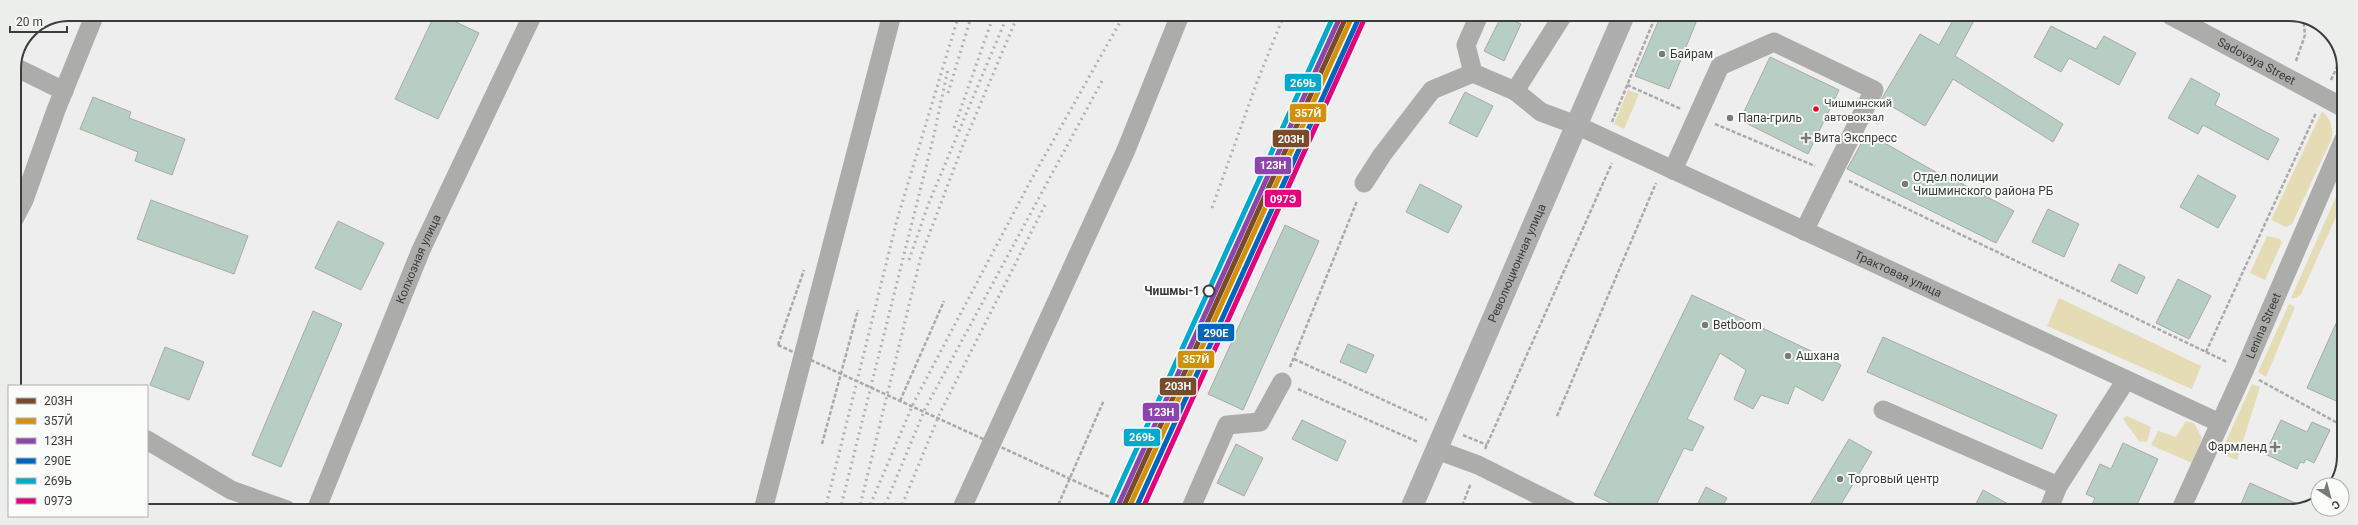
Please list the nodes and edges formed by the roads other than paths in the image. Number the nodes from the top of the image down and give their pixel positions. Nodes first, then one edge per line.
1 (92, 21) edge
2 (530, 21) edge
3 (890, 21) edge
4 (1178, 21) edge
5 (1476, 21) edge
6 (1559, 21) edge
7 (1621, 21) edge
8 (2181, 21) edge
9 (21, 70) edge
10 (1473, 72) junction
11 (64, 91) junction
12 (1515, 91) junction
13 (2337, 104) edge
14 (1576, 125) junction
15 (2337, 155) edge
16 (1669, 168) junction
17 (1364, 183) road end
18 (21, 206) edge
19 (1804, 231) junction
20 (2126, 380) junction
21 (1282, 382) road end
22 (1883, 410) dead end
23 (2220, 423) junction
24 (148, 441) edge
25 (1437, 450) junction
26 (2058, 486) junction
27 (270, 504) edge
28 (318, 504) edge
29 (765, 504) edge
30 (964, 504) edge
31 (1193, 504) edge
32 (1413, 504) edge
33 (1556, 504) edge
34 (2051, 504) edge
35 (2183, 504) edge

1 - 11 street
2 - 28 street, Колхозная улица
3 - 29 street
4 - 30 street
5 - 10 street
6 - 12 street
7 - 14 main road, Революционная улица
8 - 13 street, Sadovaya Street
9 - 11 street
10 - 12 street, Трактовая улица
10 - 17 street
11 - 18 street
12 - 14 street, Трактовая улица
14 - 16 street, Трактовая улица
14 - 25 main road, Революционная улица
15 - 23 street, Lenina Street
16 - 19 street, Трактовая улица
16 - 19 street
19 - 20 street, Трактовая улица
20 - 23 street, Трактовая улица
20 - 26 street
21 - 31 street
22 - 26 street
23 - 35 street, Lenina Street
24 - 27 street
25 - 32 main road, Революционная улица
25 - 33 street
26 - 34 street

